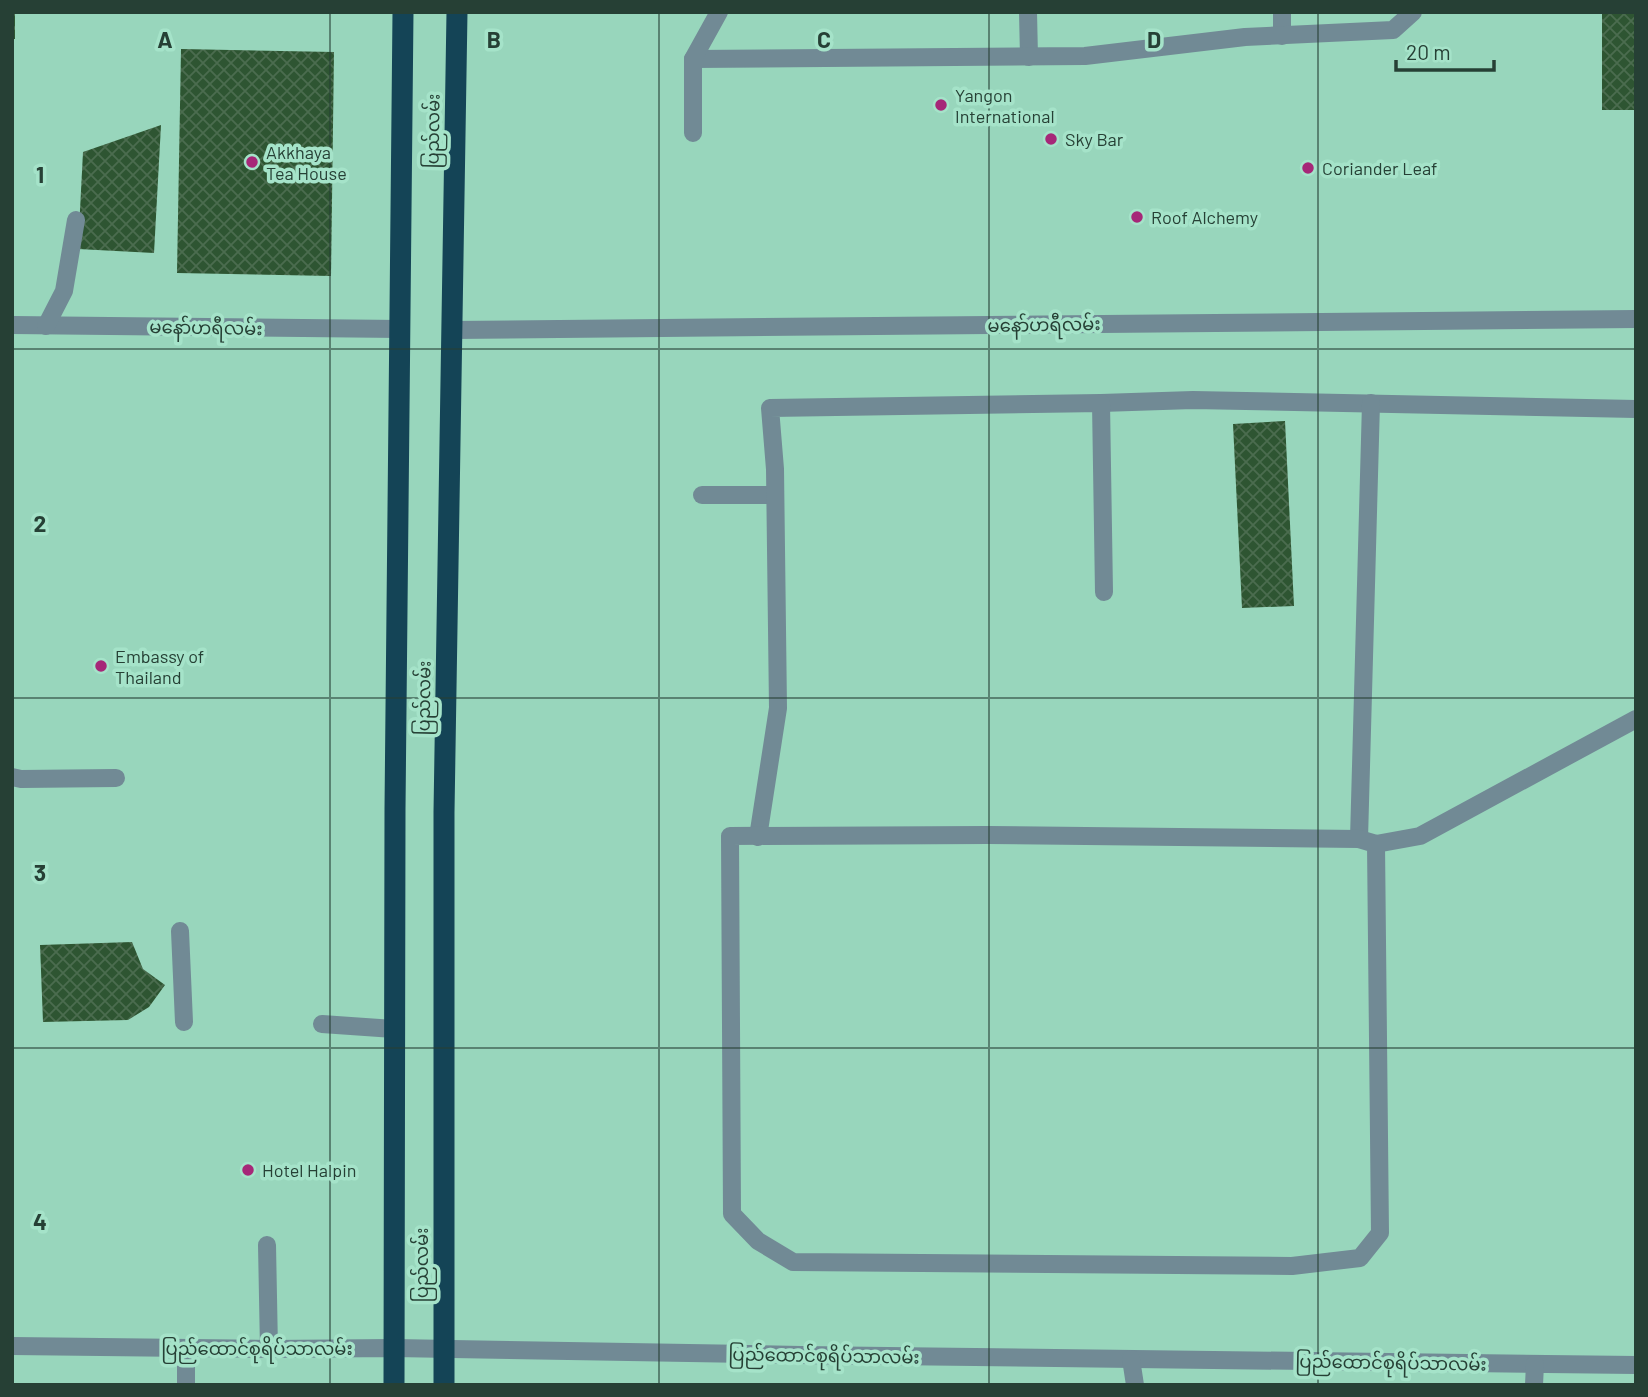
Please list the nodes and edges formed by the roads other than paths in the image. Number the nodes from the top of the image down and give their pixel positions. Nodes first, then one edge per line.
1 (403, 12) edge
2 (719, 12) edge
3 (1028, 12) edge
4 (1282, 12) edge
5 (1413, 12) edge
6 (458, 14) edge
7 (1282, 36) junction
8 (1029, 57) junction
9 (693, 58) junction
10 (693, 133) dead end
11 (76, 220) dead end
12 (1636, 319) edge
13 (12, 325) edge
14 (46, 326) junction
15 (401, 329) junction
16 (452, 330) junction
17 (1101, 403) junction
18 (1371, 404) junction
19 (1636, 409) edge
20 (702, 495) dead end
21 (775, 495) junction
22 (1104, 592) dead end
23 (1636, 719) edge
24 (12, 777) edge
25 (116, 778) dead end
26 (758, 836) junction
27 (1368, 842) junction
28 (180, 931) dead end
29 (184, 1021) dead end
30 (322, 1024) dead end
31 (394, 1028) junction
32 (267, 1245) dead end
33 (12, 1346) edge
34 (186, 1348) junction
35 (394, 1348) junction
36 (269, 1349) junction
37 (444, 1350) junction
38 (1131, 1359) junction
39 (1535, 1364) junction
40 (1636, 1365) edge
41 (186, 1385) edge
42 (394, 1385) edge
43 (444, 1385) edge
44 (1135, 1385) edge
45 (1534, 1385) edge

1 - 15 highway, ပြည်လမ်း
2 - 9 street
3 - 8 street
4 - 7 street
5 - 7 street
6 - 16 highway, ပြည်လမ်း
7 - 8 street
8 - 9 street
9 - 10 street
11 - 14 street
12 - 16 street, မနော်ဟရီလမ်း
13 - 14 street, မနော်ဟရီလမ်း
14 - 15 street, မနော်ဟရီလမ်း
15 - 31 highway, ပြည်လမ်း
16 - 37 highway, ပြည်လမ်း
17 - 18 street
17 - 21 street
17 - 22 street
18 - 19 street
18 - 27 street
20 - 21 street
21 - 26 street
23 - 27 street
24 - 25 street
26 - 27 street
26 - 27 street
28 - 29 street
30 - 31 street
31 - 35 highway, ပြည်လမ်း
32 - 36 street
33 - 34 street, ပြည်ထောင်စုရိပ်သာလမ်း
34 - 36 street, ပြည်ထောင်စုရိပ်သာလမ်း
34 - 41 street
35 - 36 street, ပြည်ထောင်စုရိပ်သာလမ်း
35 - 37 street, ပြည်ထောင်စုရိပ်သာလမ်း
35 - 42 highway, ပြည်လမ်း
37 - 38 street, ပြည်ထောင်စုရိပ်သာလမ်း
37 - 43 highway, ပြည်လမ်း
38 - 39 street, ပြည်ထောင်စုရိပ်သာလမ်း
38 - 44 street
39 - 40 street, ပြည်ထောင်စုရိပ်သာလမ်း
39 - 45 street

